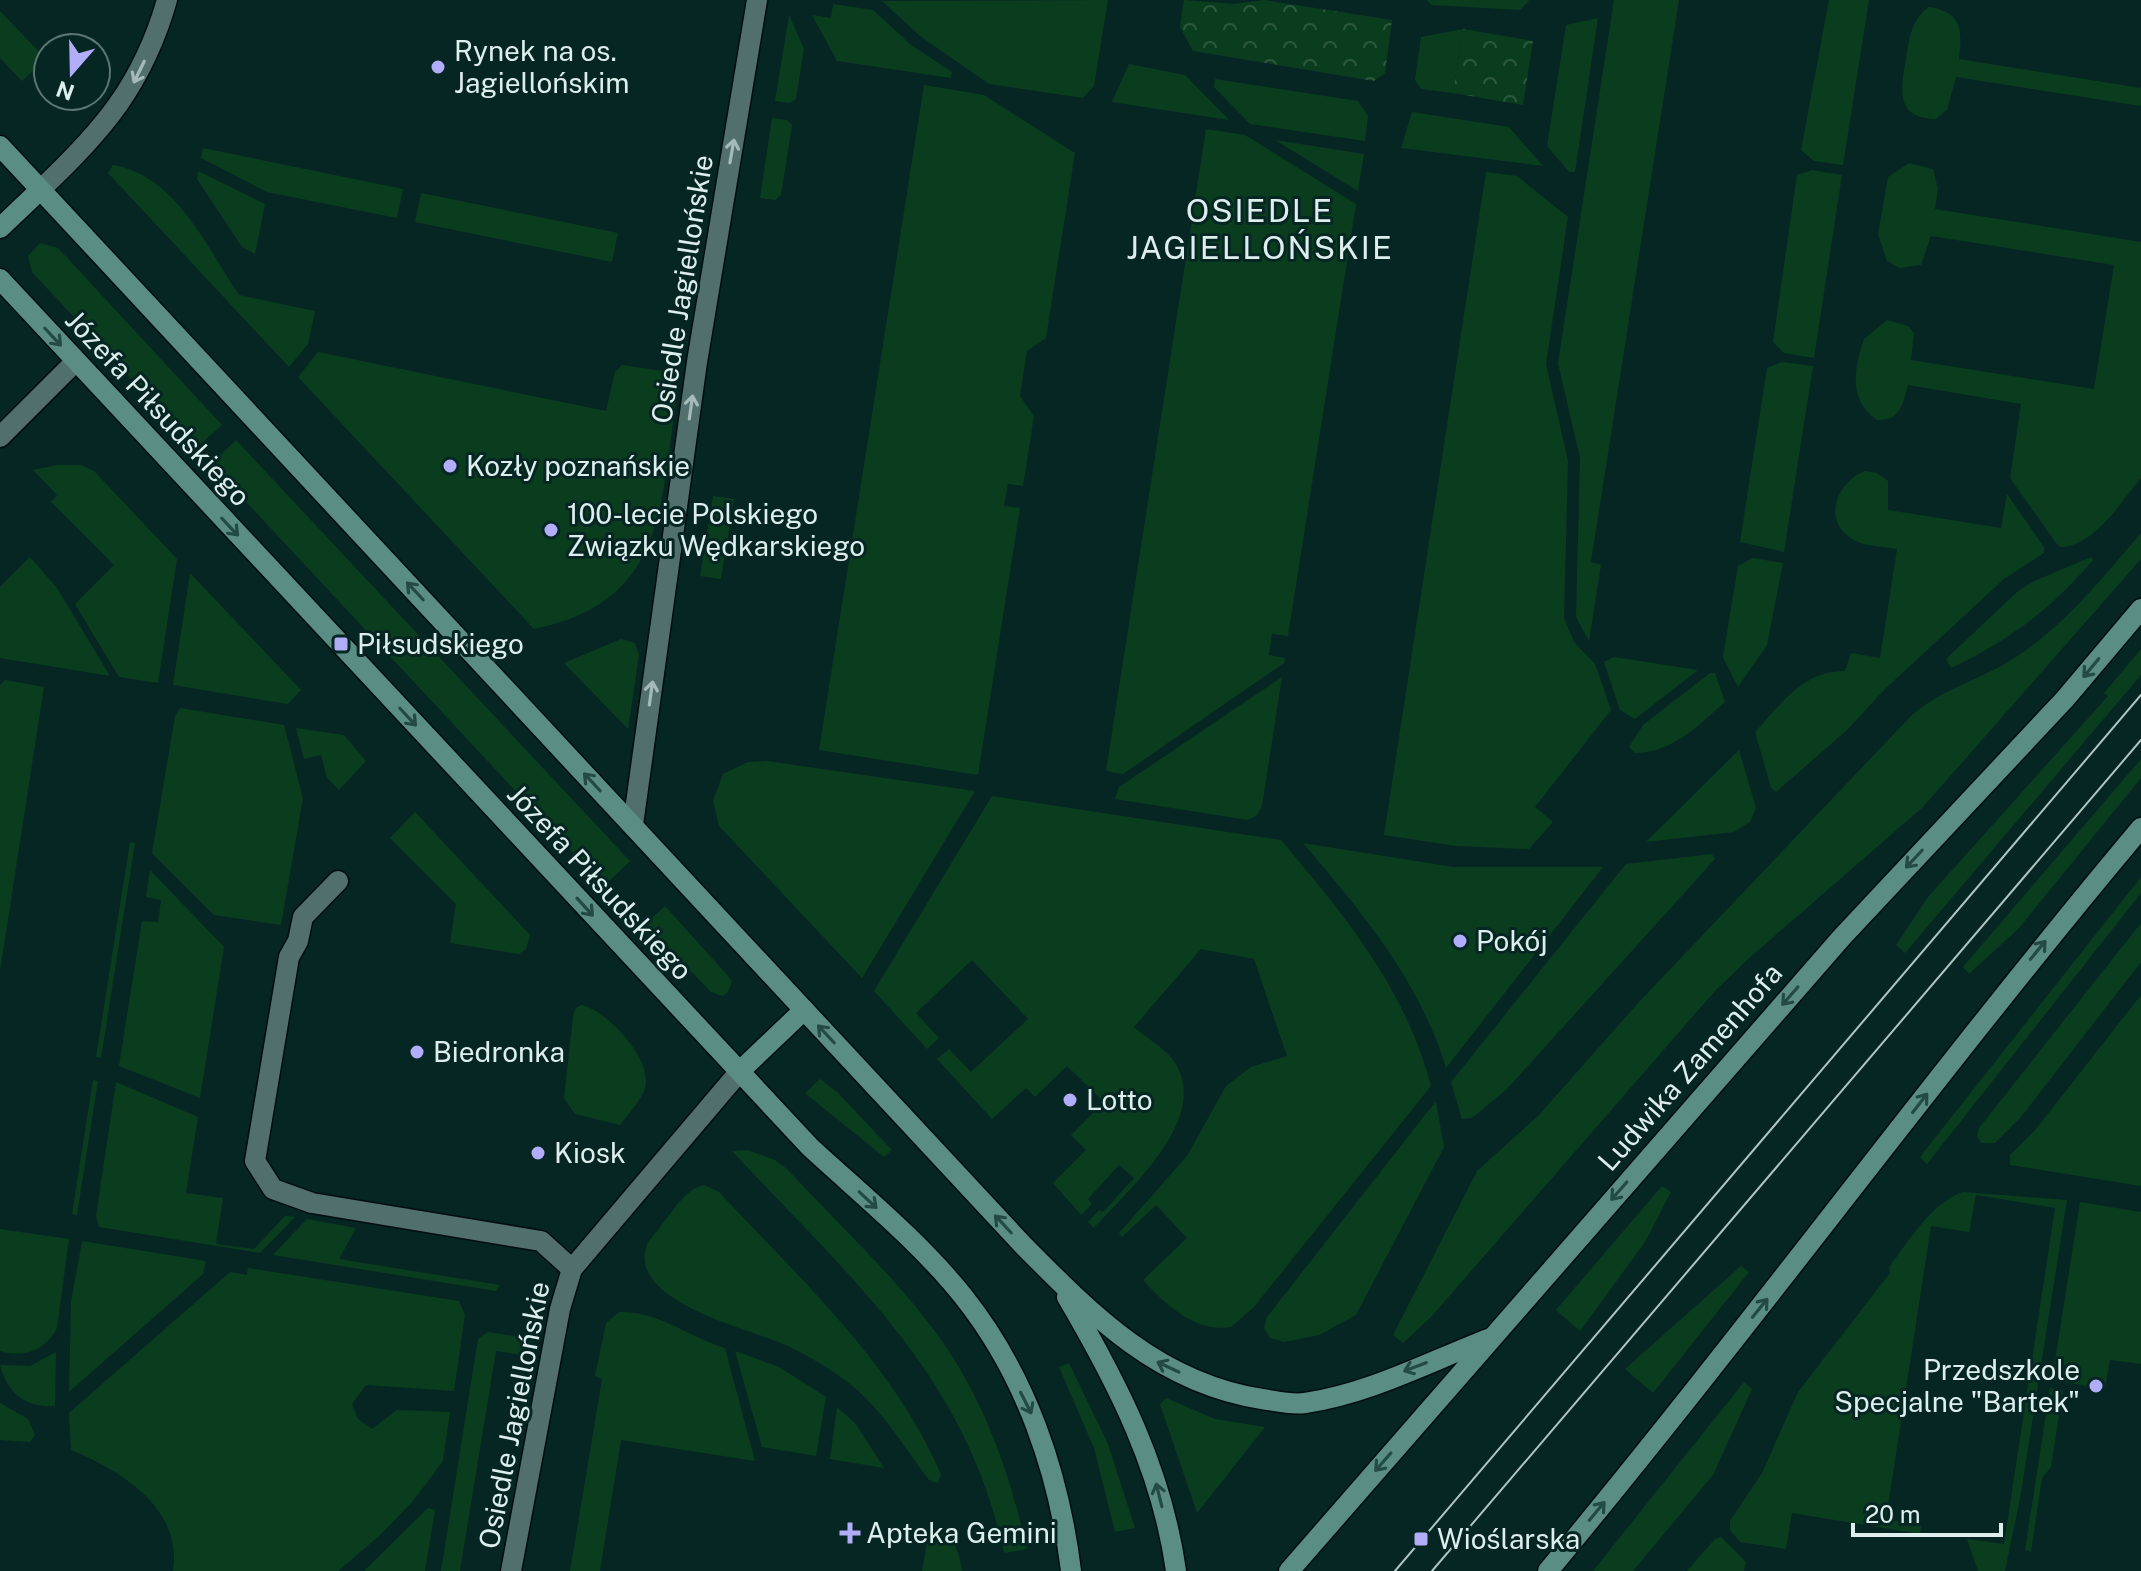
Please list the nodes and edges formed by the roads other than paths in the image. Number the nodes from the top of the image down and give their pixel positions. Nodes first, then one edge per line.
1 (167, 0) edge
2 (757, 0) edge
3 (0, 146) edge
4 (40, 190) junction
5 (0, 228) edge
6 (0, 279) edge
7 (76, 361) junction
8 (0, 437) edge
9 (2141, 609) edge
10 (633, 825) junction
11 (2141, 828) edge
12 (338, 881) dead end
13 (804, 1010) junction
14 (740, 1071) junction
15 (572, 1269) junction
16 (1057, 1280) junction
17 (1488, 1339) junction
18 (511, 1571) edge
19 (1071, 1571) edge
20 (1176, 1571) edge
21 (1289, 1571) edge
22 (1548, 1571) edge

1 -> 4 street
10 -> 2 street, Osiedle Jagiellońskie
3 - 4 street
4 - 5 street
10 -> 4 street
6 -> 7 street, Józefa Piłsudskiego
7 - 8 street
7 -> 14 street, Józefa Piłsudskiego
9 -> 17 street, Ludwika Zamenhofa
10 - 13 street
22 -> 11 street
12 - 15 street, Osiedle Jagiellońskie
13 - 14 street
16 -> 13 street
14 - 15 street, Osiedle Jagiellońskie
14 -> 19 street, Józefa Piłsudskiego
15 - 18 street, Osiedle Jagiellońskie
17 -> 16 street
20 -> 16 street
17 -> 21 street, Ludwika Zamenhofa

